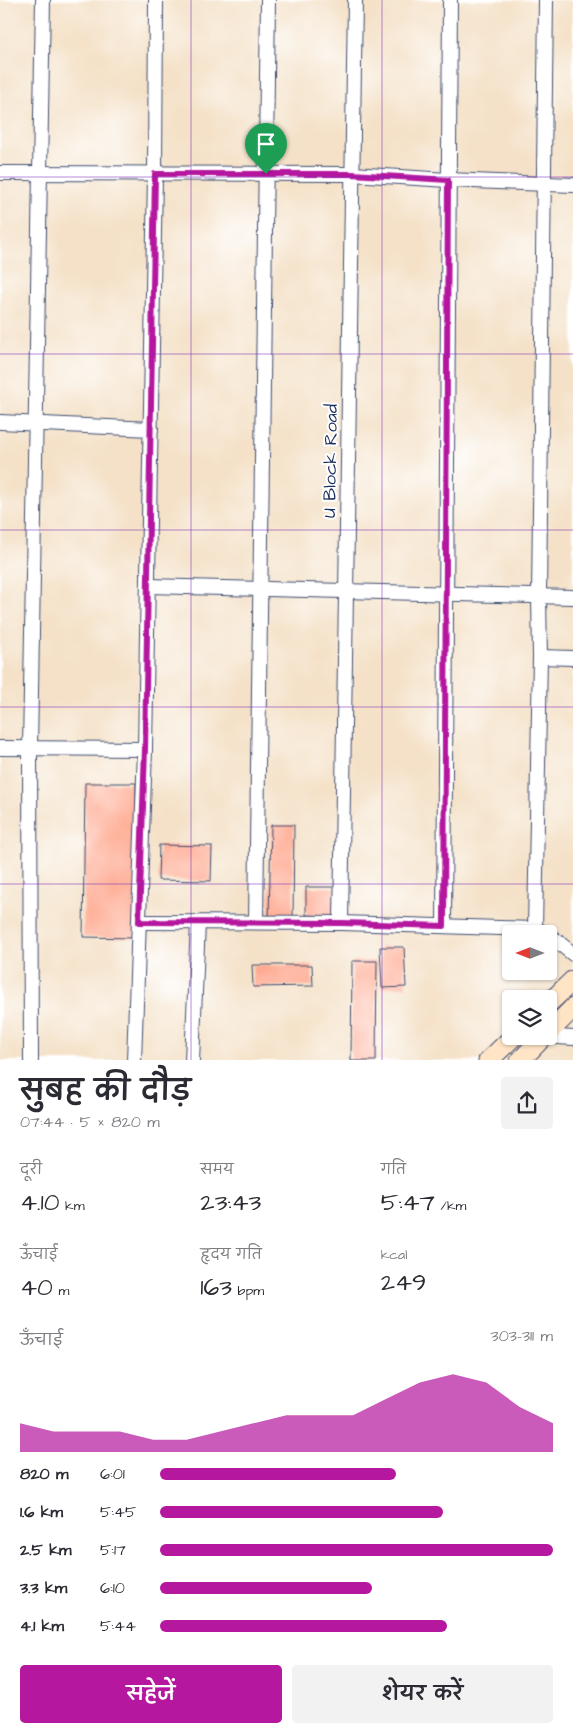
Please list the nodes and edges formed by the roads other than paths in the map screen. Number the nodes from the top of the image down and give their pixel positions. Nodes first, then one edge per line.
1 (43, 0) edge
2 (156, 0) edge
3 (268, 0) edge
4 (355, 0) edge
5 (450, 0) edge
6 (546, 0) edge
7 (0, 173) edge
8 (40, 174) junction
9 (155, 174) junction
10 (266, 174) junction
11 (352, 174) junction
12 (448, 180) junction
13 (544, 184) junction
14 (573, 185) edge
15 (0, 422) edge
16 (36, 424) junction
17 (151, 429) junction
18 (148, 586) junction
19 (261, 588) junction
20 (347, 590) junction
21 (447, 592) junction
22 (539, 596) junction
23 (573, 597) edge
24 (540, 657) junction
25 (573, 658) edge
26 (0, 748) edge
27 (30, 748) junction
28 (145, 749) junction
29 (139, 922) junction
30 (256, 922) junction
31 (198, 923) junction
32 (342, 923) junction
33 (543, 925) edge
34 (444, 926) junction
35 (502, 930) edge
36 (558, 944) edge
37 (573, 954) edge
38 (573, 980) edge
39 (557, 995) edge
40 (573, 1008) edge
41 (557, 1024) edge
42 (557, 1037) edge
43 (573, 1038) edge
44 (504, 1045) edge
45 (535, 1045) edge
46 (524, 1058) edge
47 (31, 1060) edge
48 (134, 1060) edge
49 (192, 1060) edge
50 (488, 1060) edge

1 - 8 street
2 - 9 street
3 - 10 street
4 - 11 street, U Block Road
5 - 12 street
6 - 13 street
7 - 8 street
8 - 9 street
8 - 16 street
9 - 10 street
9 - 17 street
10 - 11 street
10 - 19 street
11 - 12 street
11 - 20 street, U Block Road
12 - 13 street
12 - 21 street
13 - 14 street
13 - 22 street
15 - 16 street
16 - 17 street
16 - 27 street
17 - 18 street
18 - 19 street
18 - 28 street
19 - 20 street
19 - 30 street
20 - 21 street
20 - 32 street, U Block Road
21 - 22 street
21 - 34 street
22 - 23 street
22 - 24 street
24 - 25 street
24 - 33 street
26 - 27 street
27 - 28 street
27 - 47 street
28 - 29 street
29 - 31 street
29 - 48 street
30 - 31 street
30 - 32 street
31 - 49 street
32 - 34 street
34 - 35 street
36 - 37 street
38 - 39 main road
40 - 41 main road
42 - 43 street
44 - 50 main road
45 - 46 main road

